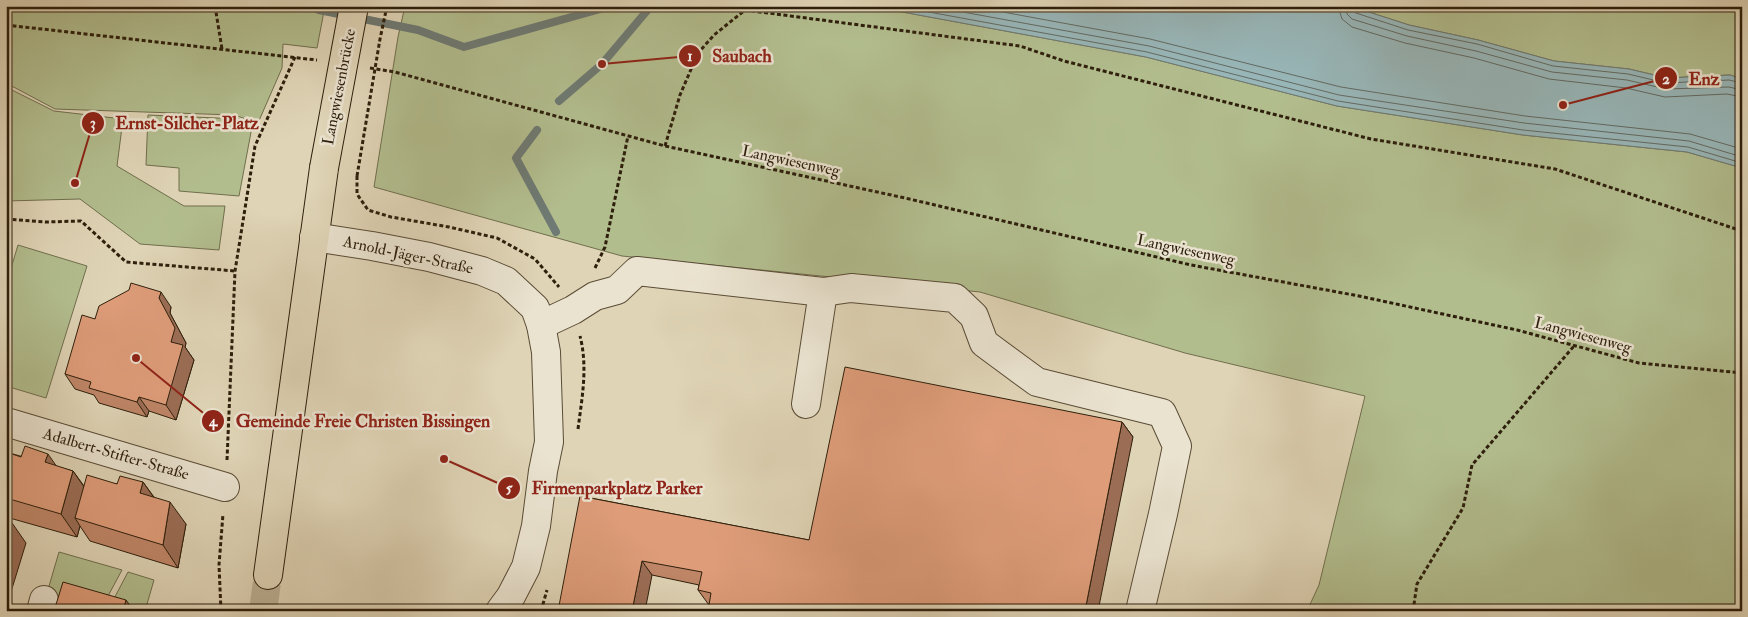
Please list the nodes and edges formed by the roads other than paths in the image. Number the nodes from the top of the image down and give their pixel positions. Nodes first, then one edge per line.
1 (354, 6) edge
2 (314, 237) junction
3 (823, 292) junction
4 (541, 325) junction
5 (806, 404) dead end
6 (6, 422) edge
7 (225, 487) road end
8 (268, 575) tunnel mouth
9 (500, 611) edge
10 (1140, 611) edge

1 - 2 main road, Langwiesenbrücke, bridge
2 - 4 street, Arnold-Jäger-Straße
2 - 8 main road, Langwiesenbrücke
3 - 4 street
3 - 5 street
3 - 10 street
4 - 9 street, Arnold-Jäger-Straße
6 - 7 street, Adalbert-Stifter-Straße

